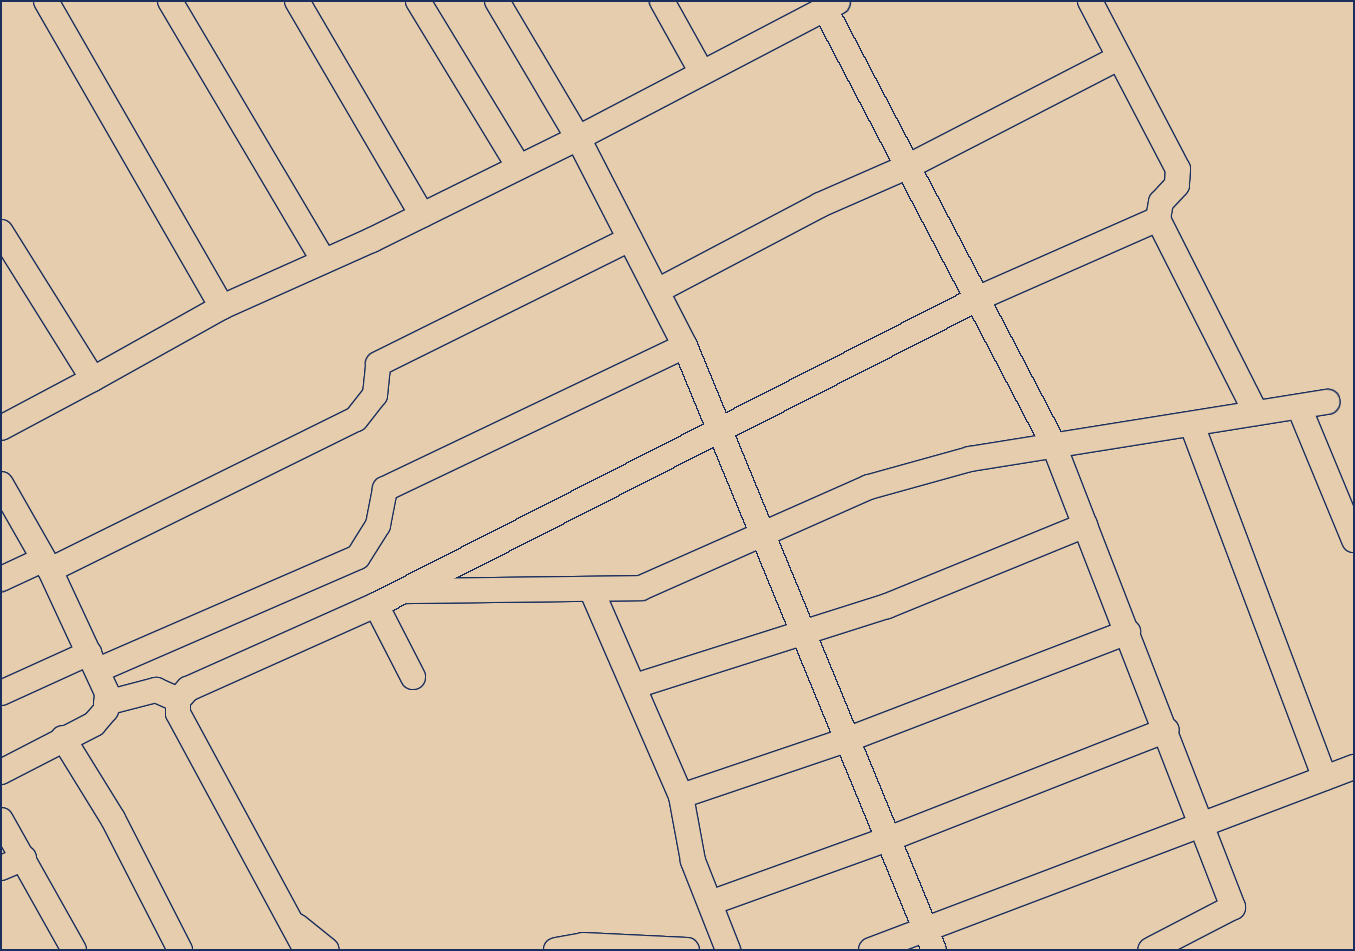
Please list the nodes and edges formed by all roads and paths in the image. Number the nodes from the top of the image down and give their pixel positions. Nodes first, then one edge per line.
1 (170, 1) edge
2 (297, 1) edge
3 (418, 1) edge
4 (498, 1) edge
5 (1090, 1) edge
6 (50, 2) edge
7 (665, 2) edge
8 (832, 5) edge
9 (1118, 58) junction
10 (701, 71) junction
11 (578, 138) junction
12 (909, 166) junction
13 (519, 167) junction
14 (422, 215) junction
15 (1158, 219) junction
16 (1, 232) edge
17 (630, 238) junction
18 (324, 261) junction
19 (657, 291) junction
20 (979, 298) junction
21 (222, 307) junction
22 (685, 346) junction
23 (93, 379) junction
24 (1327, 402) dead end
25 (1299, 406) junction
26 (1256, 414) junction
27 (1192, 425) junction
28 (1, 428) edge
29 (720, 430) junction
30 (1053, 443) junction
31 (1, 484) edge
32 (1085, 525) junction
33 (765, 536) junction
34 (1354, 540) edge
35 (46, 565) junction
36 (1, 579) edge
37 (591, 589) junction
38 (402, 591) junction
39 (376, 605) junction
40 (1128, 632) junction
41 (805, 633) junction
42 (93, 662) junction
43 (413, 677) dead end
44 (635, 686) junction
45 (1, 693) edge
46 (178, 700) junction
47 (106, 702) junction
48 (1167, 730) junction
49 (63, 738) junction
50 (849, 739) junction
51 (1354, 767) edge
52 (1, 772) edge
53 (1325, 778) junction
54 (681, 796) junction
55 (1, 820) edge
56 (1202, 822) junction
57 (890, 838) junction
58 (24, 858) junction
59 (1, 868) edge
60 (710, 903) junction
61 (290, 921) junction
62 (930, 939) edge
63 (179, 949) edge
64 (74, 950) edge
65 (306, 950) edge
66 (326, 950) edge
67 (556, 950) edge
68 (687, 950) edge
69 (728, 950) edge
70 (871, 950) edge
71 (1150, 950) edge

1 - 18 street
2 - 14 street
3 - 13 street
4 - 11 street
5 - 9 street
6 - 21 street
7 - 10 street
8 - 10 street
8 - 12 street
9 - 12 street
9 - 15 street
10 - 11 street
11 - 13 street
11 - 17 street
12 - 19 street
12 - 20 street
13 - 14 street
14 - 18 street
15 - 20 street
15 - 26 street
16 - 23 street
17 - 19 street
17 - 35 street
18 - 21 street
19 - 22 street
20 - 29 street
20 - 30 street
21 - 23 street
22 - 29 street
22 - 42 street
23 - 28 street
24 - 25 street
25 - 26 street
25 - 34 street
26 - 27 street
27 - 30 street
27 - 53 street
29 - 33 street
29 - 38 street
30 - 32 street
30 - 33 street
31 - 35 street
32 - 40 street
32 - 41 street
33 - 37 street
33 - 41 street
35 - 36 street
35 - 42 street
37 - 38 street
37 - 44 street
38 - 39 street
39 - 43 street
39 - 46 street
40 - 48 street
40 - 50 street
41 - 44 street
41 - 50 street
42 - 45 street
42 - 47 street
44 - 54 street
46 - 47 street
46 - 61 street
47 - 49 street
48 - 56 street
48 - 57 street
49 - 52 street
49 - 63 street
50 - 54 street
50 - 57 street
51 - 53 street
53 - 56 street
54 - 60 street
55 - 58 street
56 - 62 street
56 - 71 street
57 - 60 street
57 - 62 street
58 - 59 street
58 - 64 street
60 - 69 street
61 - 65 street
61 - 66 street
62 - 70 street
67 - 68 street

